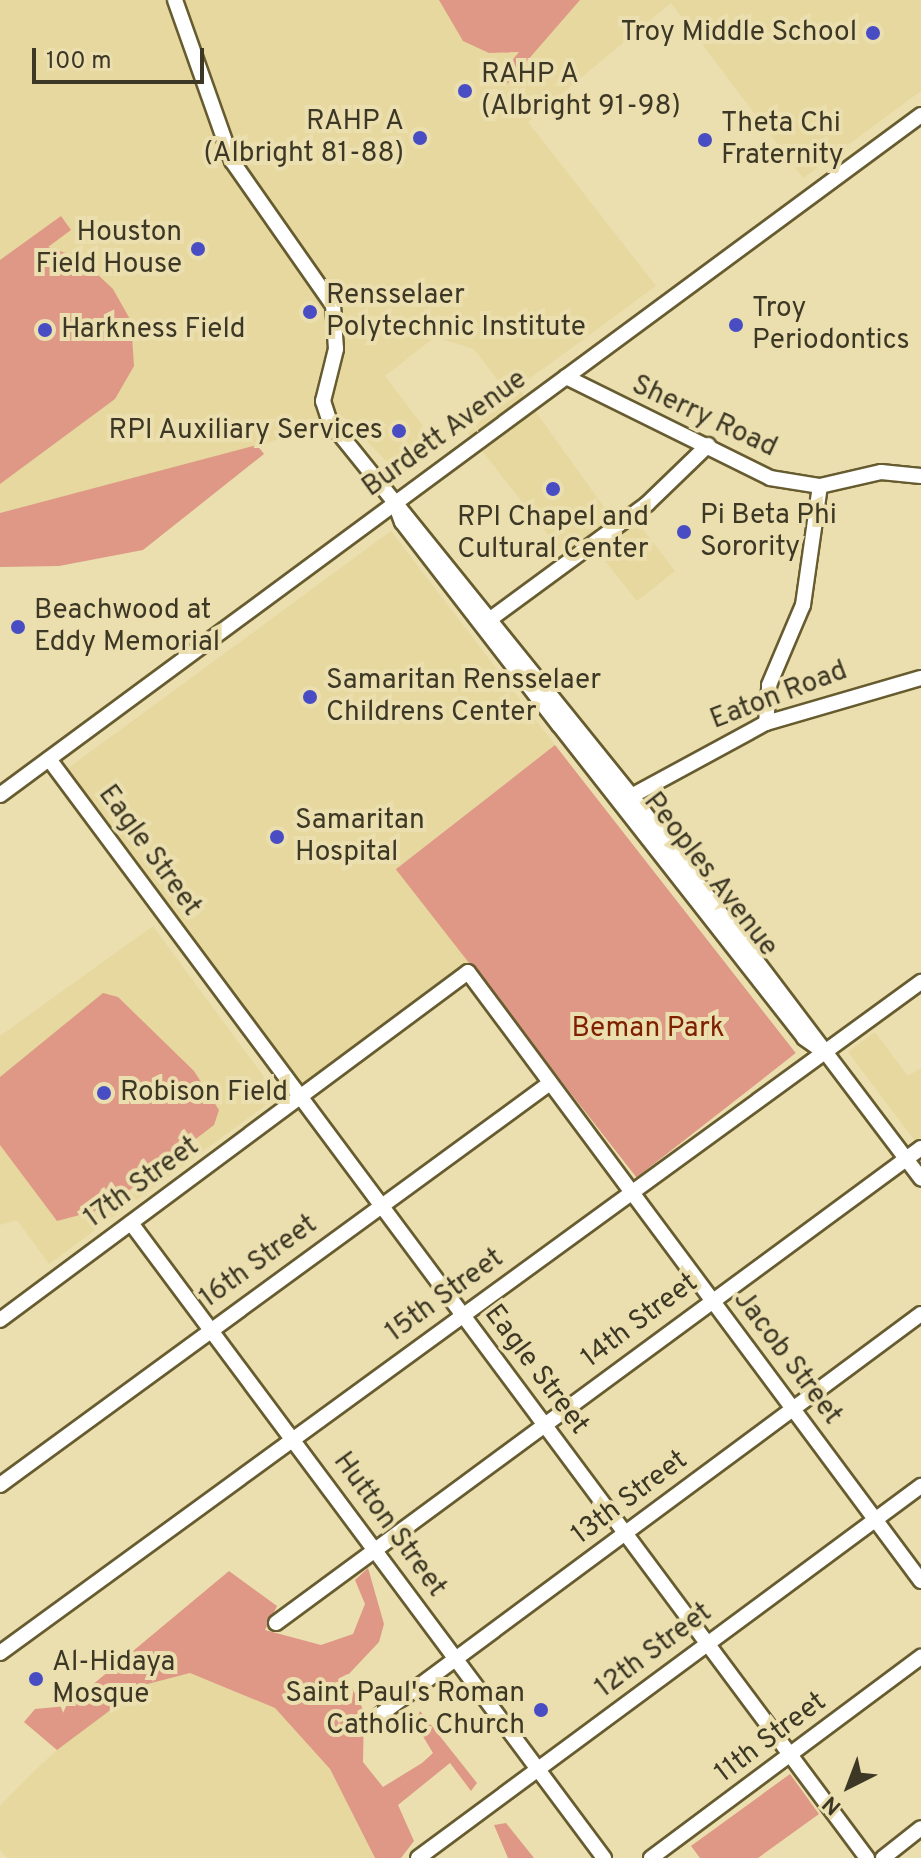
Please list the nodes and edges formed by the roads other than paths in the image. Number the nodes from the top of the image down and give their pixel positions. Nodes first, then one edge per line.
1 (177, 6) edge
2 (920, 118) edge
3 (566, 377) junction
4 (708, 445) junction
5 (921, 476) edge
6 (820, 486) junction
7 (395, 503) junction
8 (486, 622) junction
9 (921, 678) edge
10 (766, 723) junction
11 (49, 759) junction
12 (0, 795) edge
13 (626, 798) junction
14 (468, 972) joint
15 (921, 982) edge
16 (825, 1052) junction
17 (550, 1083) junction
18 (299, 1100) junction
19 (921, 1148) edge
20 (906, 1159) junction
21 (921, 1179) edge
22 (632, 1192) junction
23 (381, 1206) junction
24 (131, 1223) junction
25 (711, 1300) junction
26 (921, 1314) edge
27 (463, 1316) junction
28 (0, 1320) edge
29 (209, 1330) junction
30 (793, 1409) junction
31 (545, 1425) junction
32 (293, 1438) junction
33 (0, 1485) edge
34 (921, 1486) edge
35 (875, 1520) junction
36 (626, 1534) junction
37 (375, 1548) junction
38 (921, 1581) edge
39 (276, 1623) dead end
40 (708, 1643) junction
41 (0, 1653) edge
42 (921, 1657) edge
43 (456, 1659) junction
44 (369, 1723) dead end
45 (792, 1756) junction
46 (538, 1770) junction
47 (921, 1828) edge
48 (418, 1858) edge
49 (604, 1858) edge
50 (651, 1858) edge
51 (867, 1858) edge
52 (883, 1858) edge

1 - 7 street, Peoples Avenue
2 - 3 street, Burdett Avenue
3 - 4 street, Sherry Road
3 - 7 street, Burdett Avenue
4 - 6 street, Sherry Road
4 - 8 street
5 - 6 street, Sherry Road
6 - 10 street
7 - 8 street, Peoples Avenue
7 - 11 street, Burdett Avenue
8 - 13 street, Peoples Avenue
9 - 10 street, Eaton Road
10 - 13 street, Eaton Road
11 - 12 street, Burdett Avenue
11 - 18 street, Eagle Street
13 - 16 street, Peoples Avenue
14 - 17 street, Jacob Street
14 - 18 street, 17th Street
15 - 16 street, 15th Street
16 - 20 street, Peoples Avenue
16 - 22 street, 15th Street
17 - 22 street, Jacob Street
17 - 23 street, 16th Street
18 - 23 street, Eagle Street
18 - 24 street, 17th Street
19 - 20 street, 14th Street
20 - 21 street, Peoples Avenue
20 - 25 street, 14th Street
22 - 25 street, Jacob Street
22 - 27 street, 15th Street
23 - 27 street, Eagle Street
23 - 29 street, 16th Street
24 - 28 street, 17th Street
24 - 29 street, Hutton Street
25 - 30 street, Jacob Street
25 - 31 street, 14th Street
26 - 30 street, 13th Street
27 - 31 street, Eagle Street
27 - 32 street, 15th Street
29 - 32 street, Hutton Street
29 - 33 street, 16th Street
30 - 35 street, Jacob Street
30 - 36 street, 13th Street
31 - 36 street, Eagle Street
31 - 37 street, 14th Street
32 - 37 street, Hutton Street
32 - 41 street, 15th Street
34 - 35 street, 12th Street
35 - 38 street, Jacob Street
35 - 40 street, 12th Street
36 - 40 street, Eagle Street
36 - 43 street, 13th Street
37 - 39 street, 14th Street
37 - 43 street, Hutton Street
40 - 45 street, Eagle Street
40 - 46 street, 12th Street
42 - 45 street, 11th Street
43 - 44 street, 13th Street
43 - 46 street, Hutton Street
45 - 50 street, 11th Street
45 - 51 street, Eagle Street
46 - 48 street, 12th Street
46 - 49 street, Hutton Street
47 - 52 street

